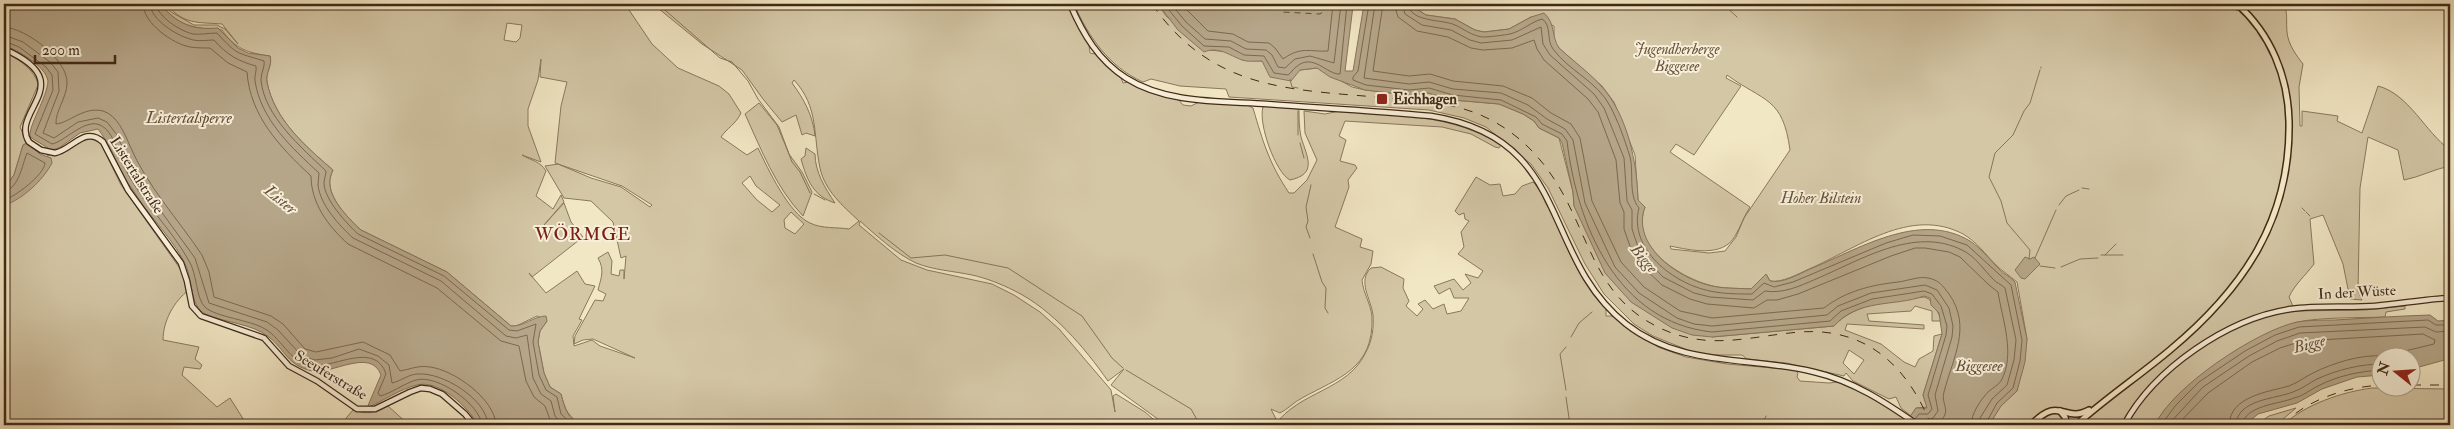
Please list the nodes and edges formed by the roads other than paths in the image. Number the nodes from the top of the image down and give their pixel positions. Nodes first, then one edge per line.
1 (1070, 4) edge
2 (2237, 4) edge
3 (4, 49) edge
4 (189, 290) joint
5 (2450, 298) edge
6 (2094, 409) junction
7 (2059, 411) junction
8 (474, 425) edge
9 (1918, 425) edge
10 (2030, 425) edge
11 (2066, 425) edge
12 (2076, 425) edge
13 (2085, 425) edge
14 (2124, 425) edge

1 - 9 main road
2 - 6 main road
3 - 4 main road, Listertalstraße
4 - 8 main road, Seeuferstraße
5 - 14 main road, In der Wüste
6 - 7 main road
6 - 12 main road
6 - 13 main road
7 - 10 main road
7 - 11 main road

